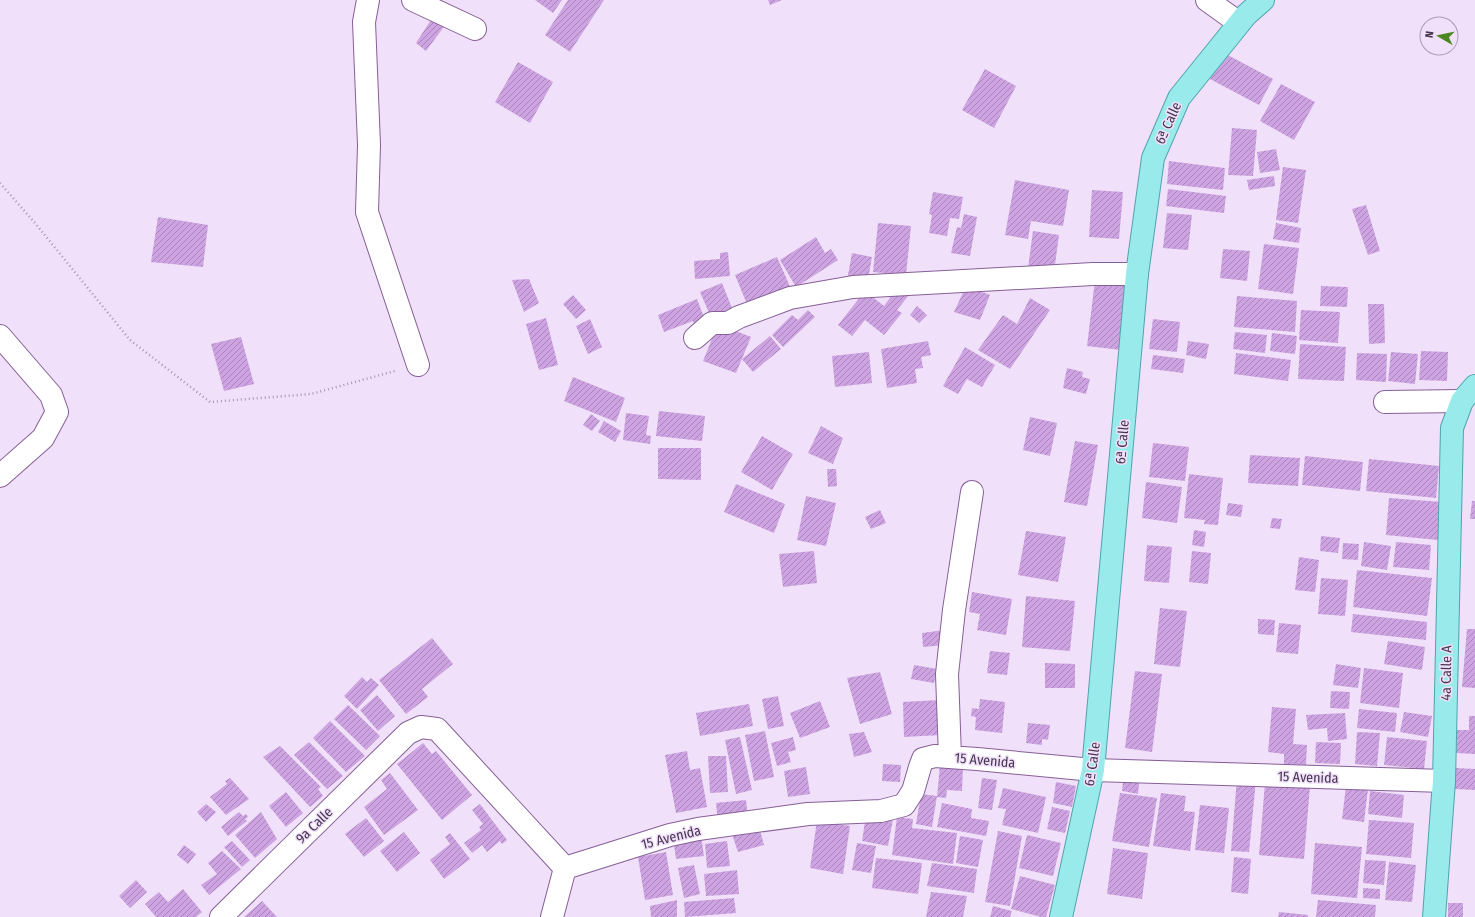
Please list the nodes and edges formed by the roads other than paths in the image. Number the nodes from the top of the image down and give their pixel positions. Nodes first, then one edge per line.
1 (368, 0) edge
2 (413, 0) edge
3 (1207, 0) edge
4 (1263, 0) edge
5 (1239, 23) junction
6 (475, 29) dead end
7 (1137, 274) junction
8 (0, 336) edge
9 (695, 338) dead end
10 (418, 365) road end
11 (1469, 394) edge
12 (1385, 402) dead end
13 (0, 476) edge
14 (972, 492) dead end
15 (950, 757) junction
16 (1093, 770) junction
17 (1444, 781) junction
18 (565, 868) junction
19 (221, 917) edge
20 (552, 917) edge
21 (1061, 917) edge
22 (1434, 917) edge

1 - 10 street
2 - 6 street
3 - 5 street
4 - 5 main road, 6ª Calle
5 - 7 main road, 6ª Calle
7 - 9 street
7 - 16 main road, 6ª Calle
8 - 13 street
11 - 12 street
11 - 17 main road, 4a Calle A
14 - 15 street
15 - 16 street, 15 Avenida
15 - 18 street, 15 Avenida
16 - 17 street, 15 Avenida
16 - 21 main road, 6ª Calle
17 - 22 main road, 4a Calle A
18 - 19 street, 9a Calle
18 - 20 street

